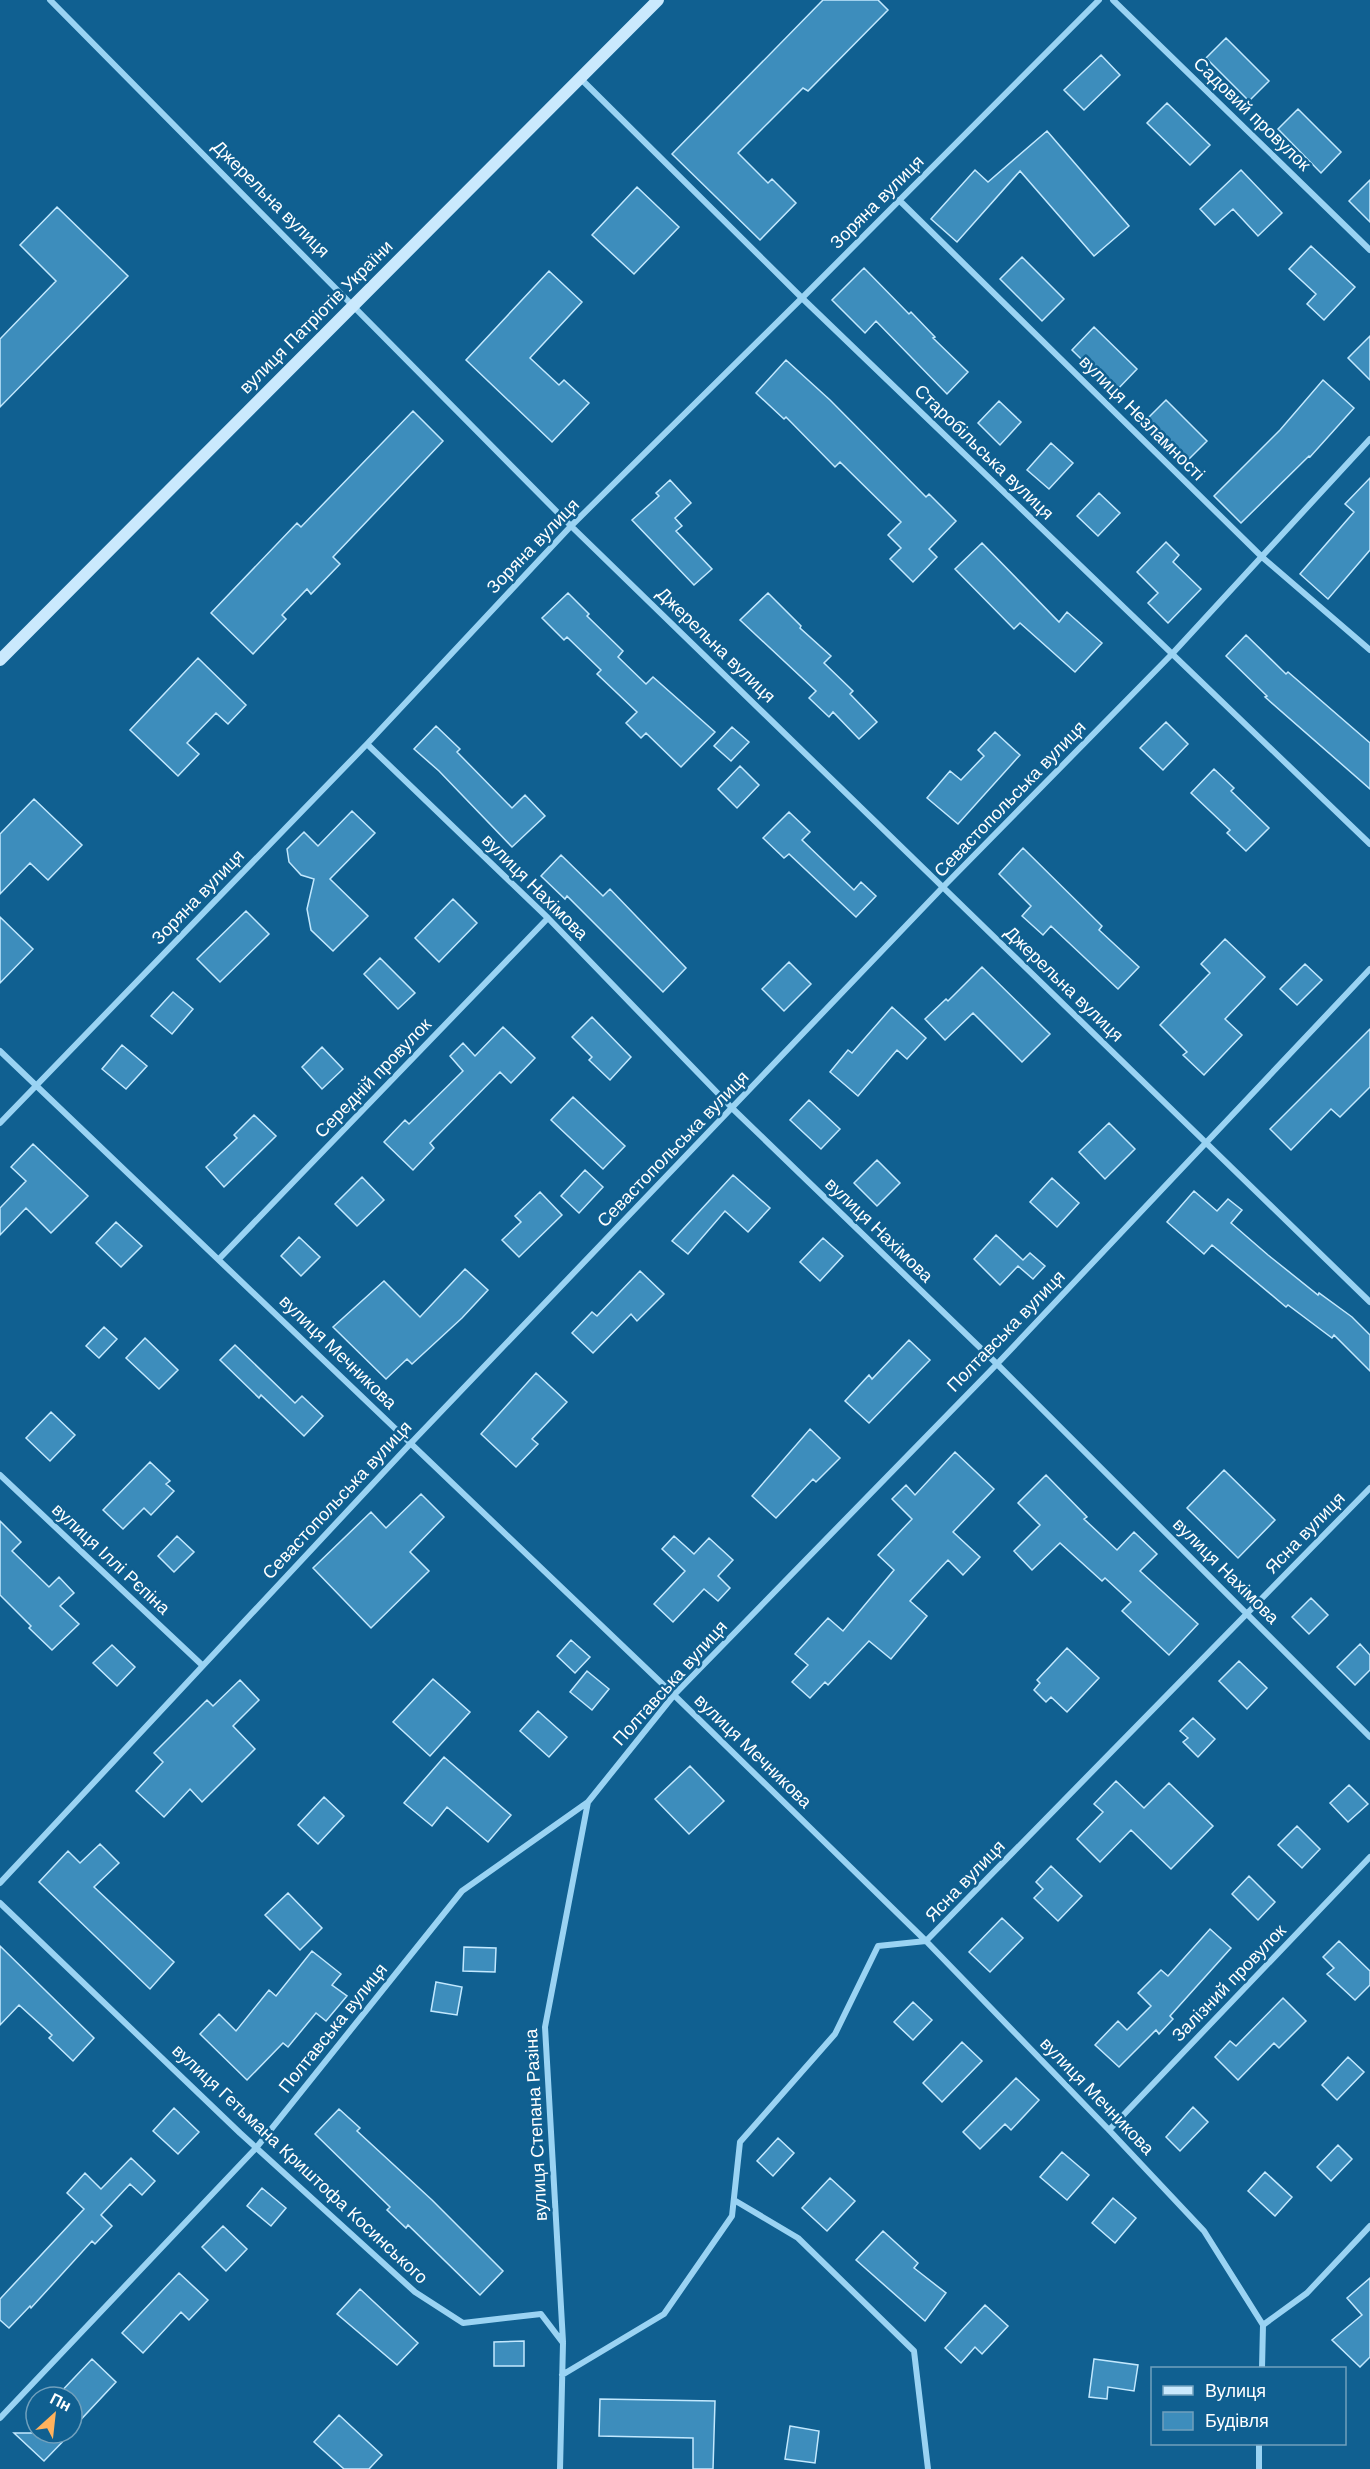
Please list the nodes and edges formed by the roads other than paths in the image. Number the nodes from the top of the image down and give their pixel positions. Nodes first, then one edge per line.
1 (50, 0) edge
2 (658, 0) edge
3 (1099, 0) edge
4 (1113, 0) edge
5 (580, 78) junction
6 (899, 200) junction
7 (1370, 250) edge
8 (802, 298) junction
9 (354, 303) junction
10 (1370, 439) edge
11 (571, 526) junction
12 (1262, 557) junction
13 (1370, 650) edge
14 (1172, 654) junction
15 (0, 660) edge
16 (367, 744) junction
17 (1370, 844) edge
18 (943, 887) junction
19 (548, 918) junction
20 (1370, 969) edge
21 (0, 1052) edge
22 (36, 1085) junction
23 (733, 1109) junction
24 (0, 1123) edge
25 (1206, 1143) junction
26 (219, 1259) junction
27 (1370, 1302) edge
28 (996, 1364) junction
29 (411, 1443) junction
30 (0, 1475) edge
31 (1370, 1488) edge
32 (1248, 1613) junction
33 (202, 1665) junction
34 (674, 1695) junction
35 (1370, 1737) edge
36 (588, 1802) junction
37 (1370, 1857) edge
38 (0, 1882) edge
39 (0, 1903) edge
40 (926, 1941) junction
41 (1110, 2130) junction
42 (256, 2148) junction
43 (734, 2200) junction
44 (1370, 2226) edge
45 (1263, 2325) junction
46 (563, 2343) junction
47 (1262, 2367) edge
48 (562, 2375) junction
49 (0, 2418) edge
50 (1259, 2445) edge
51 (560, 2469) edge
52 (928, 2469) edge
53 (1259, 2469) edge

1 - 9 street, Джерельна вулиця
2 - 5 main road, вулиця Патріотів України
3 - 6 street, Зоряна вулиця
4 - 7 street, Садовий провулок
5 - 8 street, Старобільська вулиця
5 - 9 main road, вулиця Патріотів України
6 - 8 street, Зоряна вулиця
6 - 12 street, вулиця Незламності
8 - 11 street, Зоряна вулиця
8 - 14 street, Старобільська вулиця
9 - 11 street, Джерельна вулиця
9 - 15 main road, вулиця Патріотів України
10 - 12 street, Севастопольська вулиця
11 - 16 street, Зоряна вулиця
11 - 18 street, Джерельна вулиця
12 - 13 street, вулиця Незламності
12 - 14 street, Севастопольська вулиця
14 - 17 street, Старобільська вулиця
14 - 18 street, Севастопольська вулиця
16 - 19 street, вулиця Нахімова
16 - 22 street, Зоряна вулиця
18 - 23 street, Севастопольська вулиця
18 - 25 street, Джерельна вулиця
19 - 23 street, вулиця Нахімова
19 - 26 street, Середній провулок
20 - 25 street, Полтавська вулиця
21 - 22 street, вулиця Мечникова
22 - 24 street, Зоряна вулиця
22 - 26 street, вулиця Мечникова
23 - 28 street, вулиця Нахімова
23 - 29 street, Севастопольська вулиця
25 - 27 street, Джерельна вулиця
25 - 28 street, Полтавська вулиця
26 - 29 street, вулиця Мечникова
28 - 32 street, вулиця Нахімова
28 - 34 street, Полтавська вулиця
29 - 33 street, Севастопольська вулиця
29 - 34 street, вулиця Мечникова
30 - 33 street, вулиця Іллі Рєпіна
31 - 32 street, Ясна вулиця
32 - 35 street, вулиця Нахімова
32 - 40 street, Ясна вулиця
33 - 38 street, Севастопольська вулиця
34 - 36 street, Полтавська вулиця
34 - 40 street, вулиця Мечникова
36 - 42 street, Полтавська вулиця
36 - 46 street, вулиця Степана Разіна
37 - 41 street, Залізний провулок
39 - 42 street, вулиця Гетьмана Криштофа Косинського
40 - 41 street, вулиця Мечникова
40 - 43 street, Ясна вулиця
41 - 45 street, вулиця Мечникова
42 - 46 street, вулиця Гетьмана Криштофа Косинського
42 - 49 street, Полтавська вулиця
43 - 48 street, Ясна вулиця
43 - 52 street
44 - 45 street
45 - 47 street
46 - 48 street
48 - 51 street
50 - 53 street

